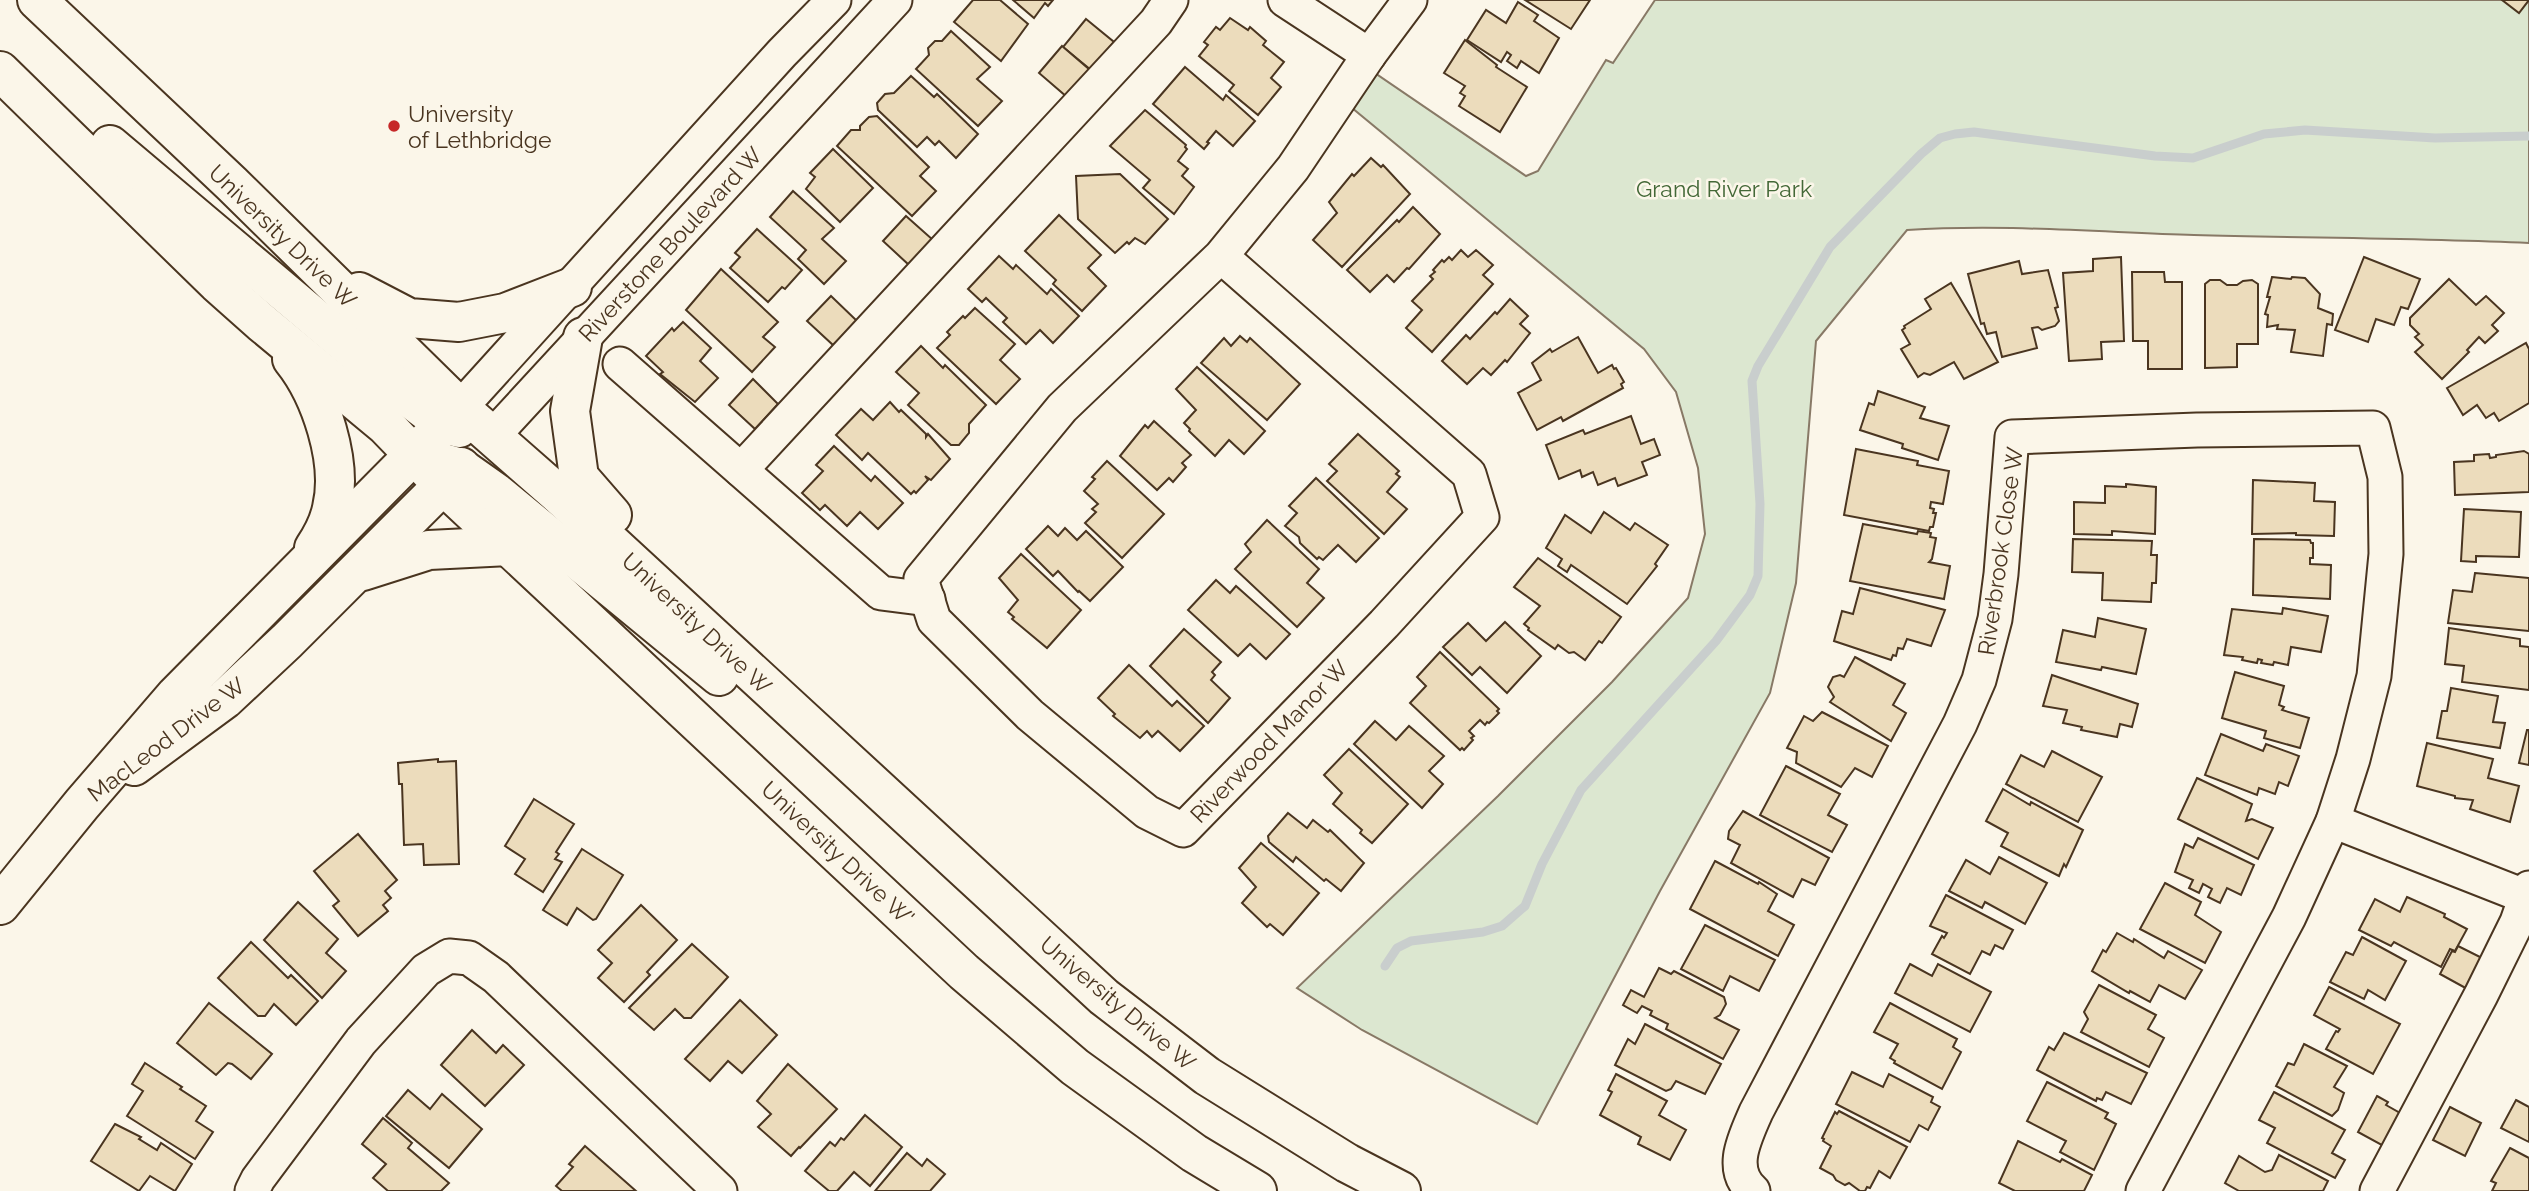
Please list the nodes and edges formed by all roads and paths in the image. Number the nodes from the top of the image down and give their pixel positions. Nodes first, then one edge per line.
1 (37, 0) edge
2 (834, 0) edge
3 (895, 0) edge
4 (1171, 0) edge
5 (1285, 0) edge
6 (1410, 0) edge
7 (0, 51) edge
8 (1369, 55) junction
9 (0, 71) edge
10 (1221, 256) junction
11 (316, 268) junction
12 (572, 287) junction
13 (262, 323) junction
14 (583, 338) junction
15 (620, 363) dead end
16 (452, 416) junction
17 (492, 437) junction
18 (414, 455) junction
19 (741, 471) junction
20 (452, 477) junction
21 (509, 546) junction
22 (300, 570) junction
23 (355, 574) junction
24 (928, 599) junction
25 (780, 700) junction
26 (82, 804) junction
27 (2333, 821) junction
28 (953, 860) junction
29 (2528, 894) edge
30 (0, 905) edge
31 (252, 1191) edge
32 (720, 1191) edge
33 (1256, 1191) edge
34 (1401, 1191) edge
35 (1753, 1191) edge
36 (2143, 1191) edge
37 (2377, 1191) edge

1 - 11 main road, University Drive W
2 - 12 street, Riverstone Boulevard W
3 - 14 street, Riverstone Boulevard W
4 - 19 street
5 - 8 street
6 - 8 street
7 - 16 main road
8 - 10 street
9 - 13 main road
10 - 24 street
10 - 24 street, Riverwood Manor W
11 - 12 main road
11 - 16 main road, University Drive W
12 - 16 street, Riverstone Boulevard W
13 - 18 main road
13 - 22 main road
14 - 17 street, Riverstone Boulevard W
14 - 25 main road
15 - 19 street
16 - 17 main road, University Drive W
16 - 18 main road, Riverstone Boulevard W
17 - 20 main road, Riverstone Boulevard W
17 - 25 main road, University Drive W
18 - 20 main road
18 - 22 main road, MacLeod Drive W
19 - 24 street
20 - 21 main road, University Drive W'
20 - 23 main road, MacLeod Drive W
20 - 28 main road
21 - 23 main road
21 - 33 main road, University Drive W'
22 - 26 main road, MacLeod Drive W
23 - 26 main road, MacLeod Drive W
25 - 28 main road, University Drive W
26 - 30 main road
27 - 29 street
27 - 35 street, Riverbrook Close W
27 - 36 street, Riverbrook Close W
28 - 34 main road, University Drive W
29 - 37 street
31 - 32 street

